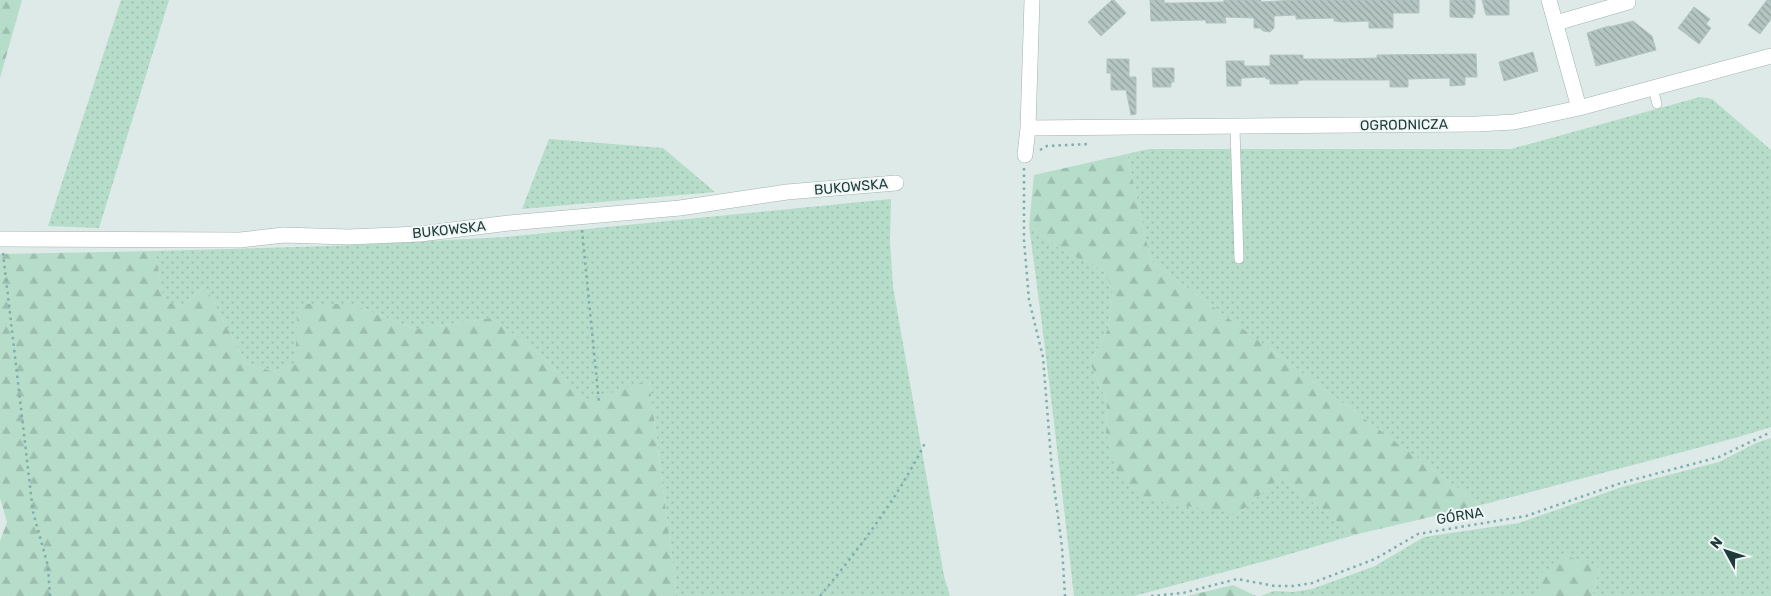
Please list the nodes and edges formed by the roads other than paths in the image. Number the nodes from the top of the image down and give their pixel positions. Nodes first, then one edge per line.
1 (1032, 0) edge
2 (1549, 0) edge
3 (1628, 0) edge
4 (1556, 23) junction
5 (1771, 56) edge
6 (1653, 88) junction
7 (1657, 104) dead end
8 (1579, 108) junction
9 (1028, 128) junction
10 (1235, 128) junction
11 (1025, 155) road end
12 (896, 183) dead end
13 (1, 239) edge
14 (1239, 260) dead end

1 - 9 street
2 - 4 street
3 - 4 street
4 - 8 street
5 - 6 street, OGRODNICZA
6 - 7 lane
6 - 8 street, OGRODNICZA
8 - 10 street, OGRODNICZA
9 - 10 street, OGRODNICZA
9 - 11 street
10 - 14 lane
12 - 13 street, BUKOWSKA

